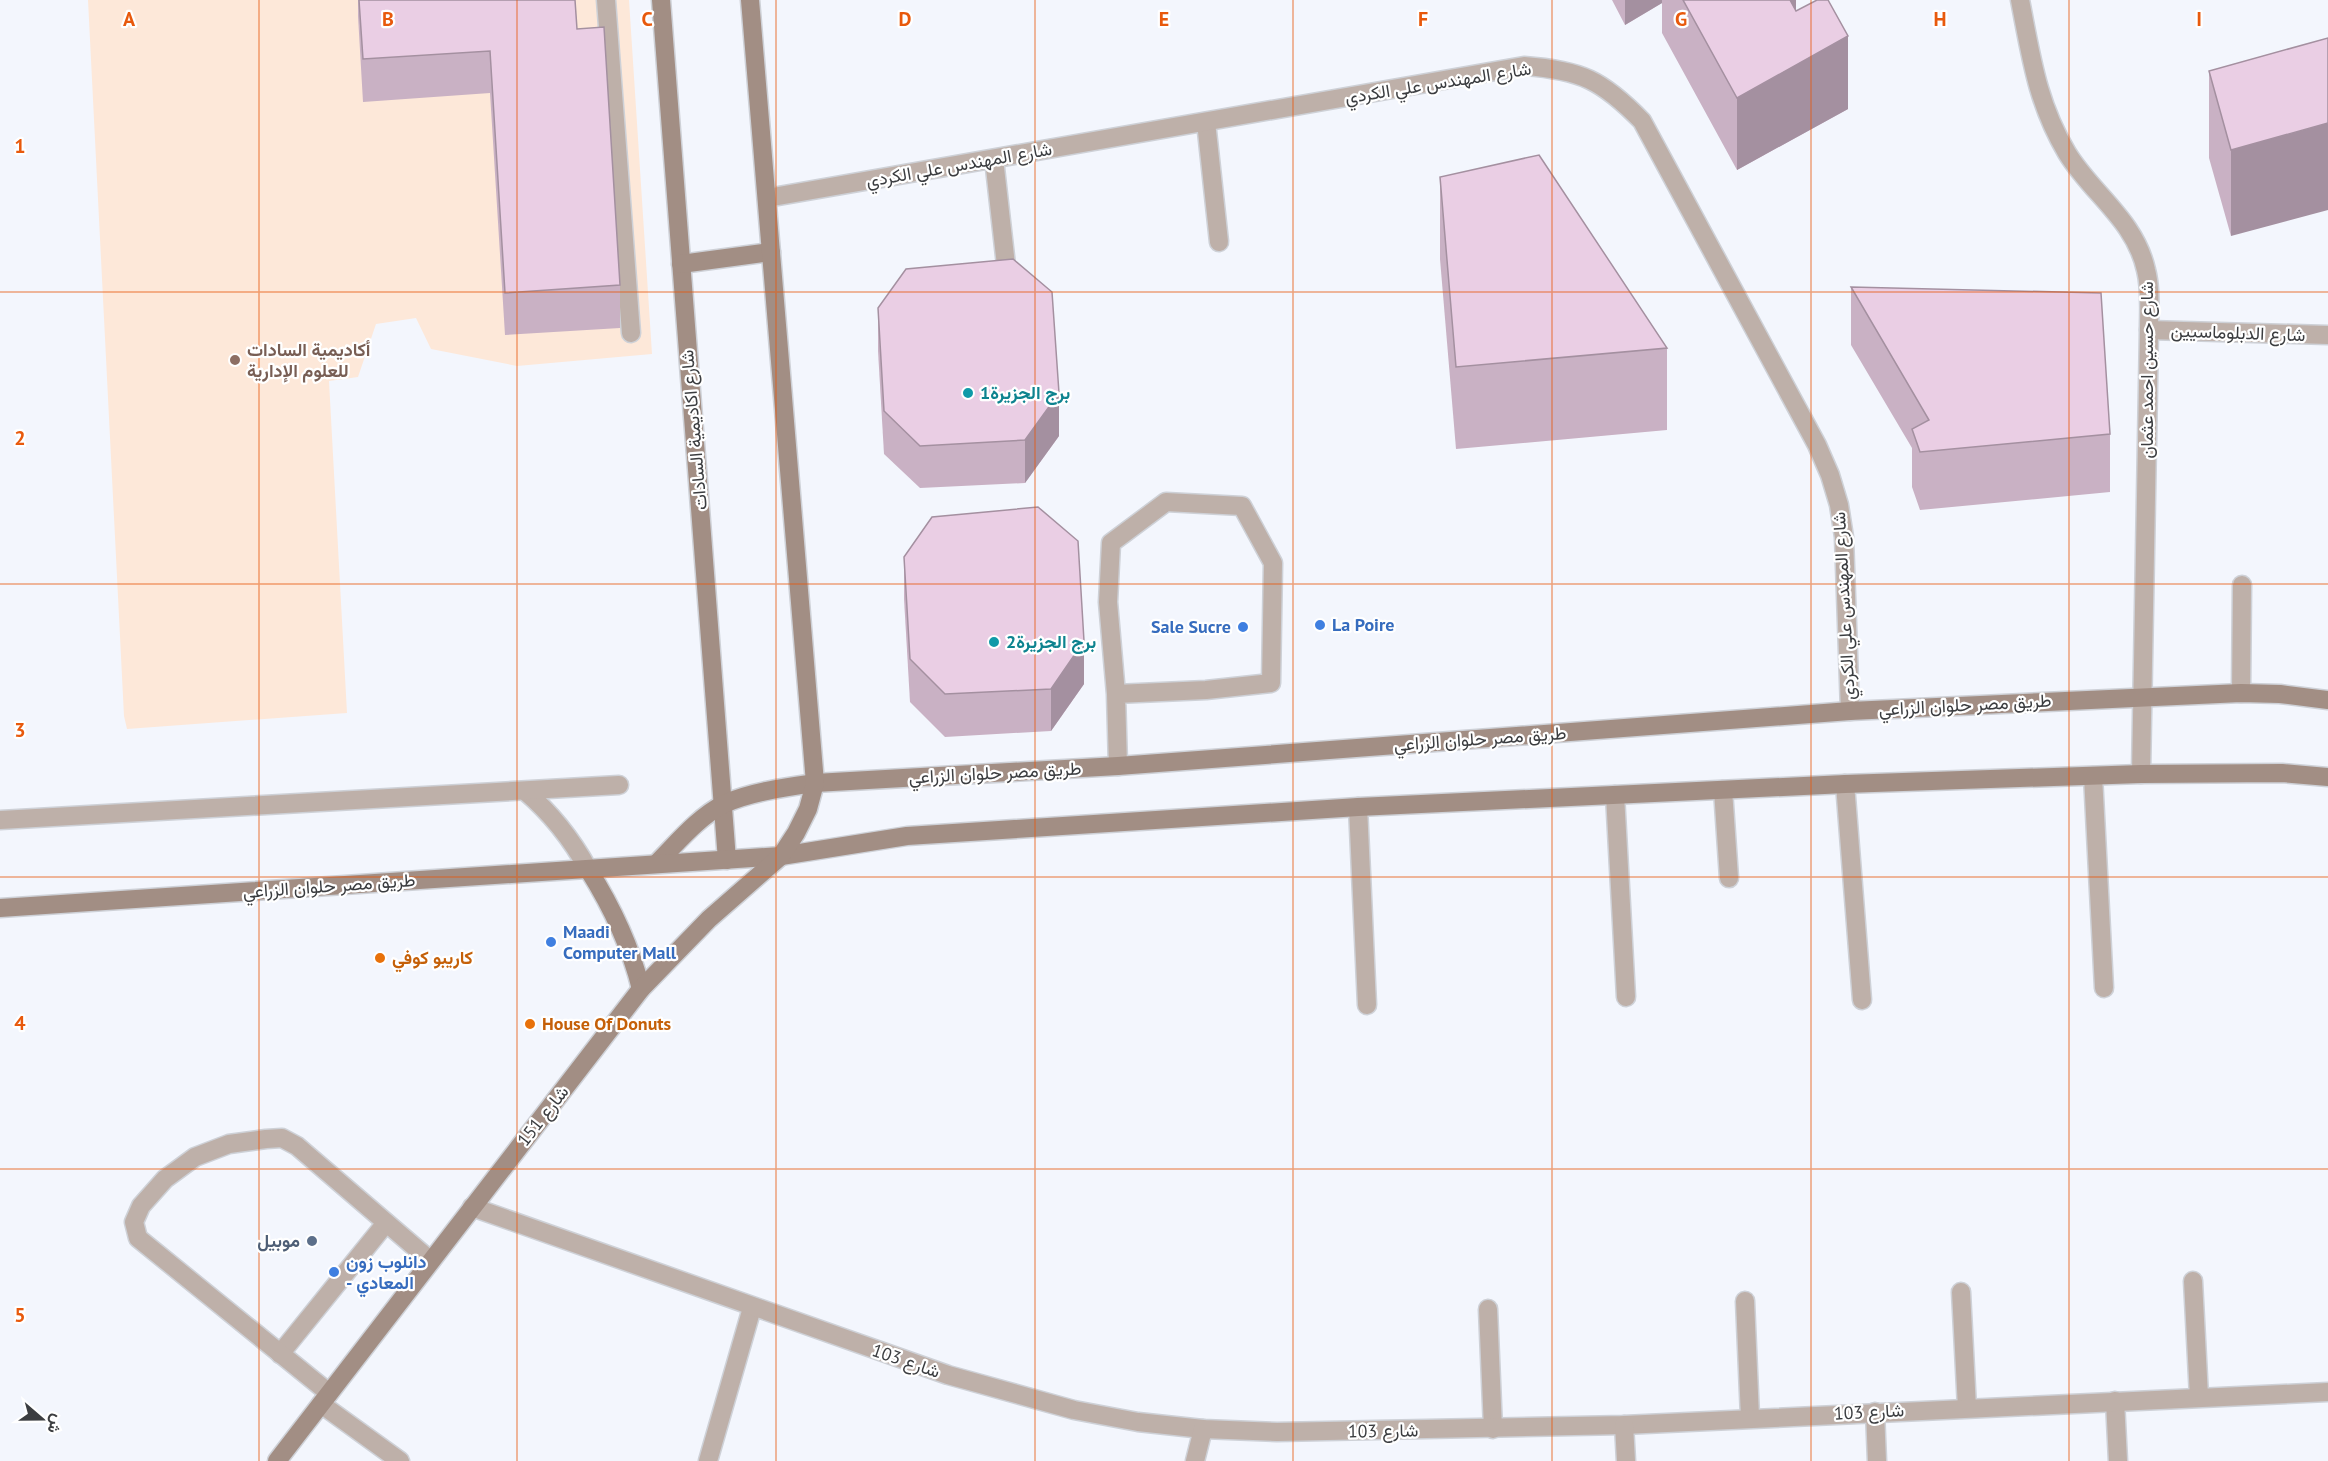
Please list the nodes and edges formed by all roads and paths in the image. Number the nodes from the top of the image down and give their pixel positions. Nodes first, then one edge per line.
1 (606, 0) edge
2 (661, 0) edge
3 (750, 0) edge
4 (2020, 0) edge
5 (1206, 122) junction
6 (994, 159) junction
7 (767, 198) junction
8 (1219, 242) dead end
9 (771, 252) junction
10 (681, 264) junction
11 (1008, 274) edge
12 (2149, 330) junction
13 (630, 333) dead end
14 (2328, 335) edge
15 (2242, 585) dead end
16 (2241, 693) junction
17 (1116, 694) junction
18 (2143, 697) junction
19 (2328, 700) edge
20 (1850, 711) junction
21 (1118, 766) junction
22 (2141, 774) junction
23 (2093, 776) junction
24 (2328, 777) edge
25 (815, 783) junction
26 (1845, 784) junction
27 (619, 785) dead end
28 (1723, 790) junction
29 (525, 791) junction
30 (1615, 795) junction
31 (724, 805) junction
32 (1358, 807) junction
33 (0, 820) edge
34 (781, 856) junction
35 (727, 860) junction
36 (657, 863) junction
37 (588, 869) junction
38 (1729, 878) dead end
39 (0, 908) edge
40 (2104, 988) dead end
41 (640, 989) junction
42 (1626, 997) dead end
43 (1862, 1000) dead end
44 (1367, 1005) dead end
45 (472, 1207) junction
46 (386, 1223) junction
47 (431, 1261) junction
48 (2193, 1281) dead end
49 (1961, 1292) dead end
50 (1745, 1301) dead end
51 (752, 1308) junction
52 (1488, 1309) dead end
53 (280, 1354) junction
54 (2328, 1392) edge
55 (2199, 1397) junction
56 (325, 1398) junction
57 (2115, 1401) junction
58 (1967, 1408) junction
59 (1875, 1412) junction
60 (1750, 1418) junction
61 (1624, 1425) junction
62 (1203, 1429) junction
63 (1493, 1429) junction
64 (277, 1461) edge
65 (400, 1461) edge
66 (708, 1461) edge
67 (1195, 1461) edge
68 (1626, 1461) edge
69 (1878, 1461) edge
70 (2118, 1461) edge

1 - 13 street
2 - 10 main road, شارع اكاديمية السادات
3 - 7 main road
4 - 12 street, شارع حسين احمد عثمان
5 - 6 street, شارع المهندس علي الكردي
5 - 8 street
5 - 20 street, شارع المهندس علي الكردي
6 - 7 street, شارع المهندس علي الكردي
6 - 11 street
7 - 9 main road
9 - 10 main road
9 - 25 main road
10 - 31 main road, شارع اكاديمية السادات
12 - 14 street, شارع الدبلوماسيين
12 - 18 street, شارع حسين احمد عثمان
15 - 16 street
16 - 18 main road, طريق مصر حلوان الزراعي
16 - 19 main road, طريق مصر حلوان الزراعي
17 - 17 street
17 - 21 street
18 - 20 main road, طريق مصر حلوان الزراعي
18 - 22 street, شارع حسين احمد عثمان
20 - 21 main road, طريق مصر حلوان الزراعي
21 - 25 main road, طريق مصر حلوان الزراعي
22 - 23 main road, طريق مصر حلوان الزراعي
22 - 24 main road, طريق مصر حلوان الزراعي
23 - 26 main road, طريق مصر حلوان الزراعي
23 - 40 street
25 - 31 main road, طريق مصر حلوان الزراعي
25 - 34 main road, شارع 151
26 - 28 main road, طريق مصر حلوان الزراعي
26 - 43 street
27 - 29 street
28 - 30 main road, طريق مصر حلوان الزراعي
28 - 38 street
29 - 33 street
29 - 37 street
30 - 32 main road, طريق مصر حلوان الزراعي
30 - 42 street
31 - 35 main road, شارع اكاديمية السادات
31 - 36 main road, طريق مصر حلوان الزراعي
32 - 34 main road, طريق مصر حلوان الزراعي
32 - 44 street
34 - 35 main road, طريق مصر حلوان الزراعي
34 - 41 main road, شارع 151
35 - 36 main road, طريق مصر حلوان الزراعي
36 - 37 main road, طريق مصر حلوان الزراعي
37 - 39 main road, طريق مصر حلوان الزراعي
37 - 41 main road
41 - 45 main road, شارع 151
45 - 47 main road, شارع 151
45 - 51 street, شارع 103
46 - 47 street
46 - 53 street
46 - 53 street
47 - 56 main road, شارع 151
48 - 55 street
49 - 58 street
50 - 60 street
51 - 62 street, شارع 103
51 - 66 street
52 - 63 street
53 - 56 street
54 - 55 street, شارع 103
55 - 57 street, شارع 103
56 - 64 main road, شارع 151
56 - 65 street
57 - 58 street, شارع 103
57 - 70 street
58 - 59 street, شارع 103
59 - 60 street, شارع 103
59 - 69 street
60 - 61 street, شارع 103
61 - 63 street, شارع 103
61 - 68 street
62 - 63 street, شارع 103
62 - 67 street

